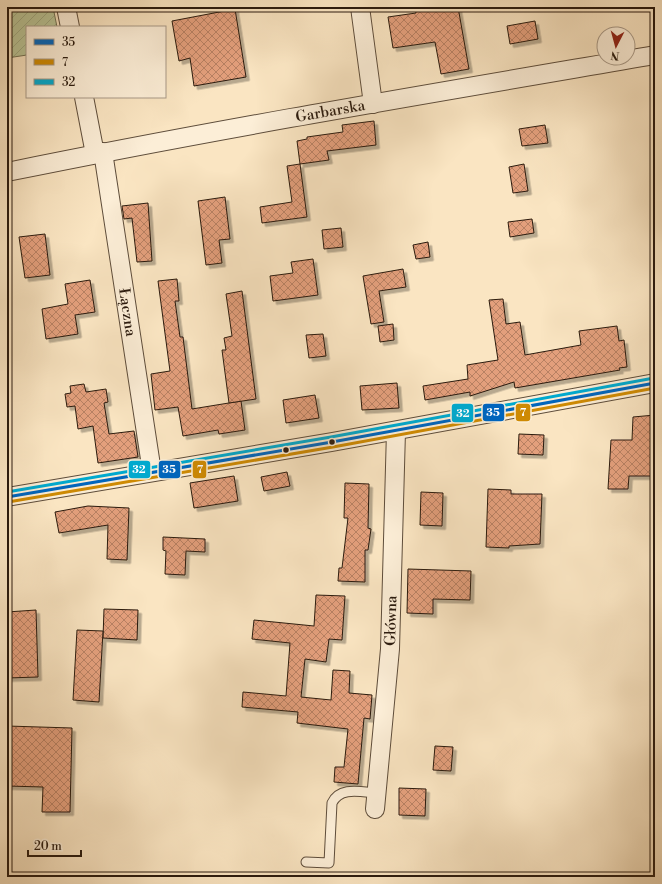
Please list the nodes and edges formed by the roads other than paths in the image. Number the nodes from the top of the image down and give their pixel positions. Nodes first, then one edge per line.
1 (66, 7) edge
2 (360, 7) edge
3 (70, 26) edge
4 (655, 55) edge
5 (84, 98) edge
6 (373, 104) junction
7 (99, 153) junction
8 (7, 172) edge
9 (655, 383) edge
10 (396, 431) junction
11 (152, 472) junction
12 (7, 496) edge
13 (376, 801) joint
14 (306, 862) dead end

1 - 3 street
2 - 6 street
4 - 6 street, Garbarska
5 - 7 street, Łączna
6 - 7 street, Garbarska
7 - 8 street, Garbarska
7 - 11 street, Łączna
9 - 10 street
10 - 11 street
10 - 13 street, Główna
11 - 12 street
13 - 14 lane

